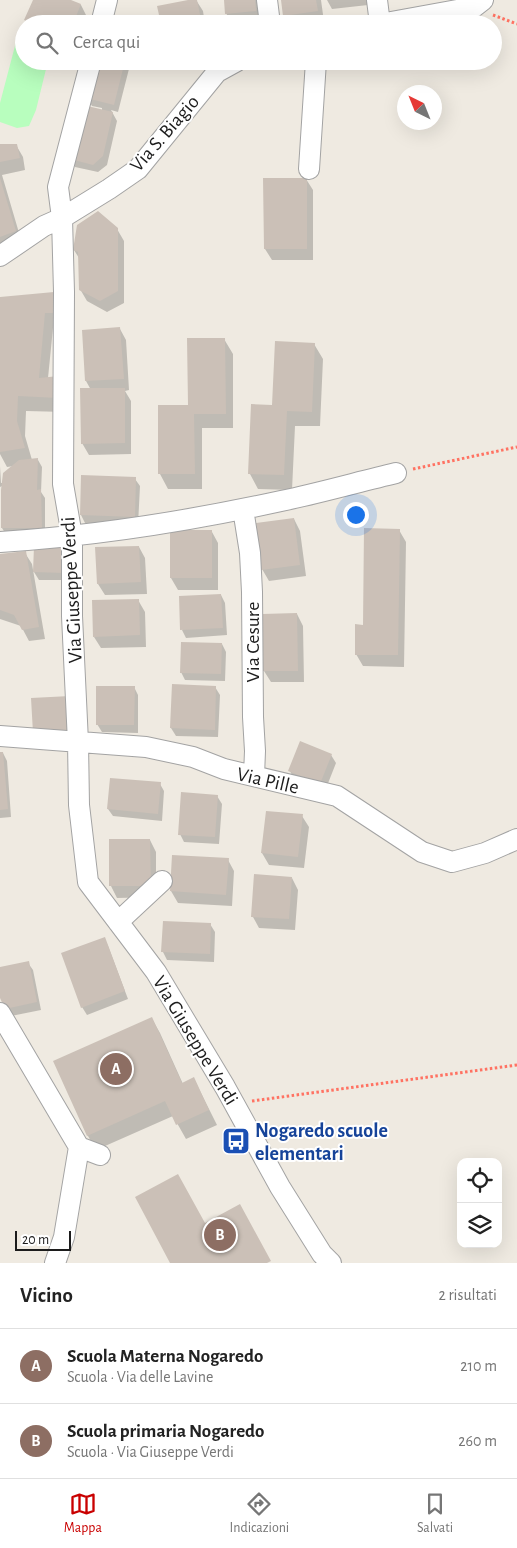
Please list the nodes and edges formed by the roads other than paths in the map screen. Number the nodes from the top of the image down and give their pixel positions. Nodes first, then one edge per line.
1 (107, 0) edge
2 (267, 0) edge
3 (377, 0) edge
4 (483, 0) edge
5 (459, 4) edge
6 (103, 15) edge
7 (269, 15) edge
8 (379, 15) edge
9 (416, 15) edge
10 (89, 70) edge
11 (221, 70) edge
12 (315, 70) edge
13 (309, 169) dead end
14 (62, 218) junction
15 (0, 256) edge
16 (396, 473) road end
17 (243, 509) junction
18 (72, 536) junction
19 (0, 542) edge
20 (0, 736) edge
21 (78, 742) junction
22 (254, 776) junction
23 (517, 838) edge
24 (162, 881) dead end
25 (118, 922) junction
26 (0, 1013) edge
27 (79, 1146) junction
28 (100, 1154) dead end
29 (55, 1263) edge
30 (331, 1263) edge

1 - 6 street
2 - 7 street
3 - 8 street
4 - 5 street
5 - 9 street
10 - 14 street, Via Giuseppe Verdi
11 - 14 street, Via S. Biagio
12 - 13 street
14 - 15 street, Via S. Biagio
14 - 18 street, Via Giuseppe Verdi
16 - 17 street
17 - 18 street
17 - 22 street, Via Cesure
18 - 19 street
18 - 21 street, Via Giuseppe Verdi
20 - 21 street, Via Pille
21 - 22 street, Via Pille
21 - 25 street, Via Giuseppe Verdi
22 - 23 street, Via Pille
24 - 25 street
25 - 30 street, Via Giuseppe Verdi
26 - 27 street
27 - 28 street
27 - 29 street

